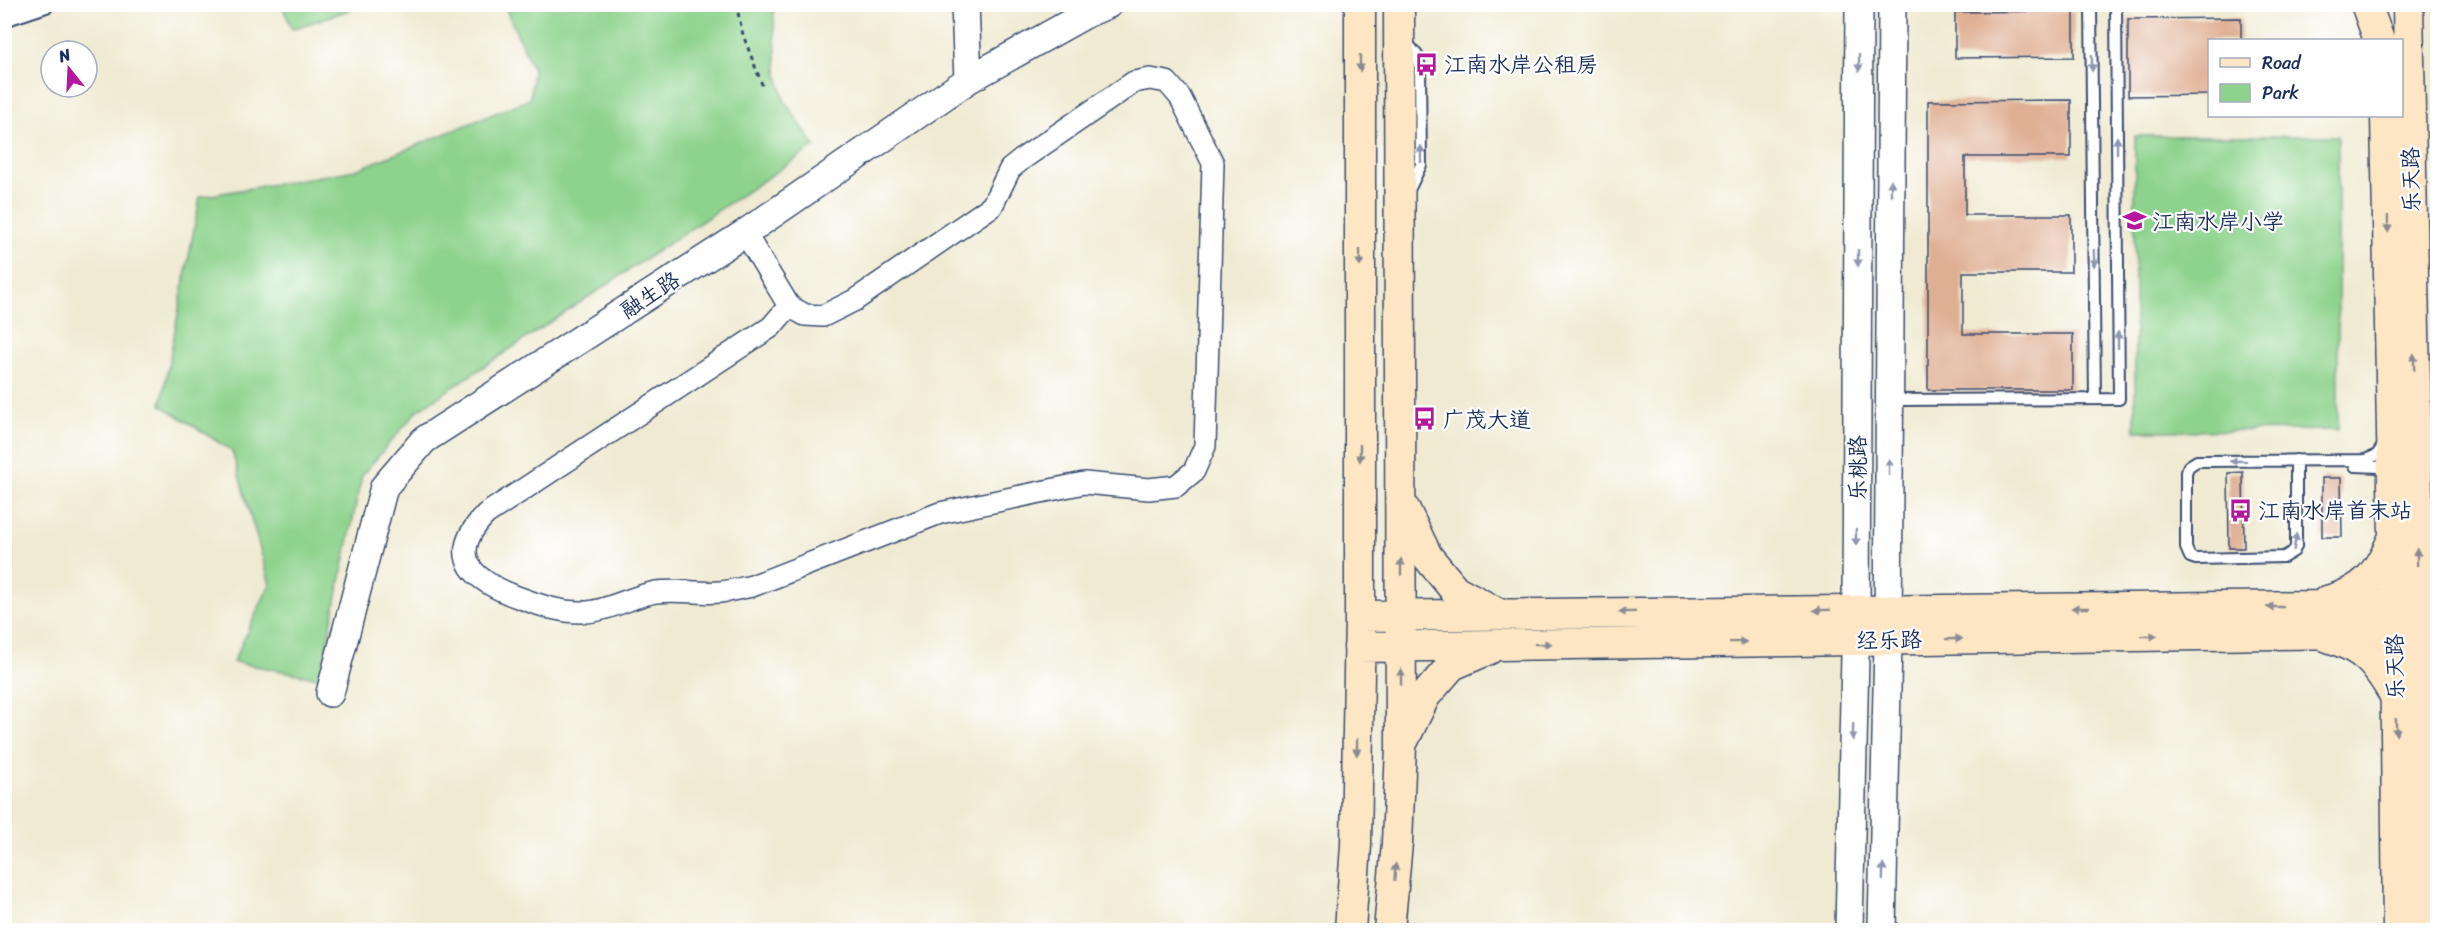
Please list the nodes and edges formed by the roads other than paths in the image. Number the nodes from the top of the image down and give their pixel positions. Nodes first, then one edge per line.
1 (46, 4) edge
2 (965, 4) edge
3 (1109, 4) edge
4 (1360, 4) edge
5 (1410, 4) edge
6 (2091, 4) edge
7 (2116, 4) edge
8 (2366, 4) edge
9 (2384, 4) edge
10 (2408, 4) edge
11 (1856, 10) edge
12 (1894, 10) edge
13 (4, 18) edge
14 (1399, 19) edge
15 (2379, 39) edge
16 (2384, 39) edge
17 (968, 80) junction
18 (2386, 117) edge
19 (745, 233) junction
20 (789, 306) junction
21 (1360, 356) junction
22 (1401, 356) junction
23 (2095, 399) junction
24 (1889, 400) junction
25 (2392, 429) junction
26 (2296, 460) junction
27 (2393, 480) junction
28 (2296, 481) junction
29 (1401, 500) junction
30 (2394, 536) junction
31 (1856, 609) junction
32 (1888, 609) junction
33 (1497, 614) junction
34 (1401, 615) junction
35 (1360, 616) junction
36 (2406, 619) junction
37 (2312, 620) junction
38 (1888, 640) junction
39 (1855, 641) junction
40 (1499, 645) junction
41 (1401, 646) junction
42 (1359, 647) junction
43 (330, 693) dead end
44 (2395, 696) junction
45 (1401, 747) junction
46 (1350, 930) edge
47 (1389, 930) edge
48 (1849, 930) edge
49 (1882, 930) edge
50 (2398, 930) edge
51 (2425, 930) edge

1 - 13 street
2 - 17 street
3 - 17 street, 融生路
4 -> 21 main road
5 - 14 street
6 -> 23 lane
23 -> 7 lane
8 - 15 main road
9 - 16 main road
36 -> 10 main road, 乐天路
11 -> 31 street, 乐桃路
24 -> 12 street, 乐桃路
22 -> 14 main road
17 - 19 street, 融生路
18 -> 25 main road, 乐天路
19 - 20 street
19 - 43 street, 融生路
20 - 20 street
21 - 22 main road
21 -> 35 main road
22 - 29 main road
23 - 24 lane
32 -> 24 street, 乐桃路
25 - 26 lane
25 - 27 main road, 乐天路
26 - 28 lane
26 -> 28 lane
27 - 28 lane
27 - 30 main road, 乐天路
29 - 33 main road
34 -> 29 main road
30 - 36 main road, 乐天路
30 - 37 main road
31 - 32 main road, 经乐路
31 -> 33 main road, 经乐路
31 - 39 street, 乐桃路
37 -> 32 main road, 经乐路
32 - 38 street, 乐桃路
33 - 34 main road, 经乐路
34 - 35 main road, 经乐路
34 - 41 main road
35 - 42 main road
36 - 37 main road, 经乐路
36 - 44 main road, 乐天路
36 - 51 main road, 乐天路
38 -> 37 main road, 经乐路
37 - 44 main road
38 - 39 main road, 经乐路
49 -> 38 street, 乐桃路
40 -> 39 main road, 经乐路
39 -> 48 street, 乐桃路
40 - 41 main road, 经乐路
40 - 45 main road
41 - 42 main road, 经乐路
45 -> 41 main road
42 -> 46 main road
44 -> 50 main road, 乐天路
47 -> 45 main road

